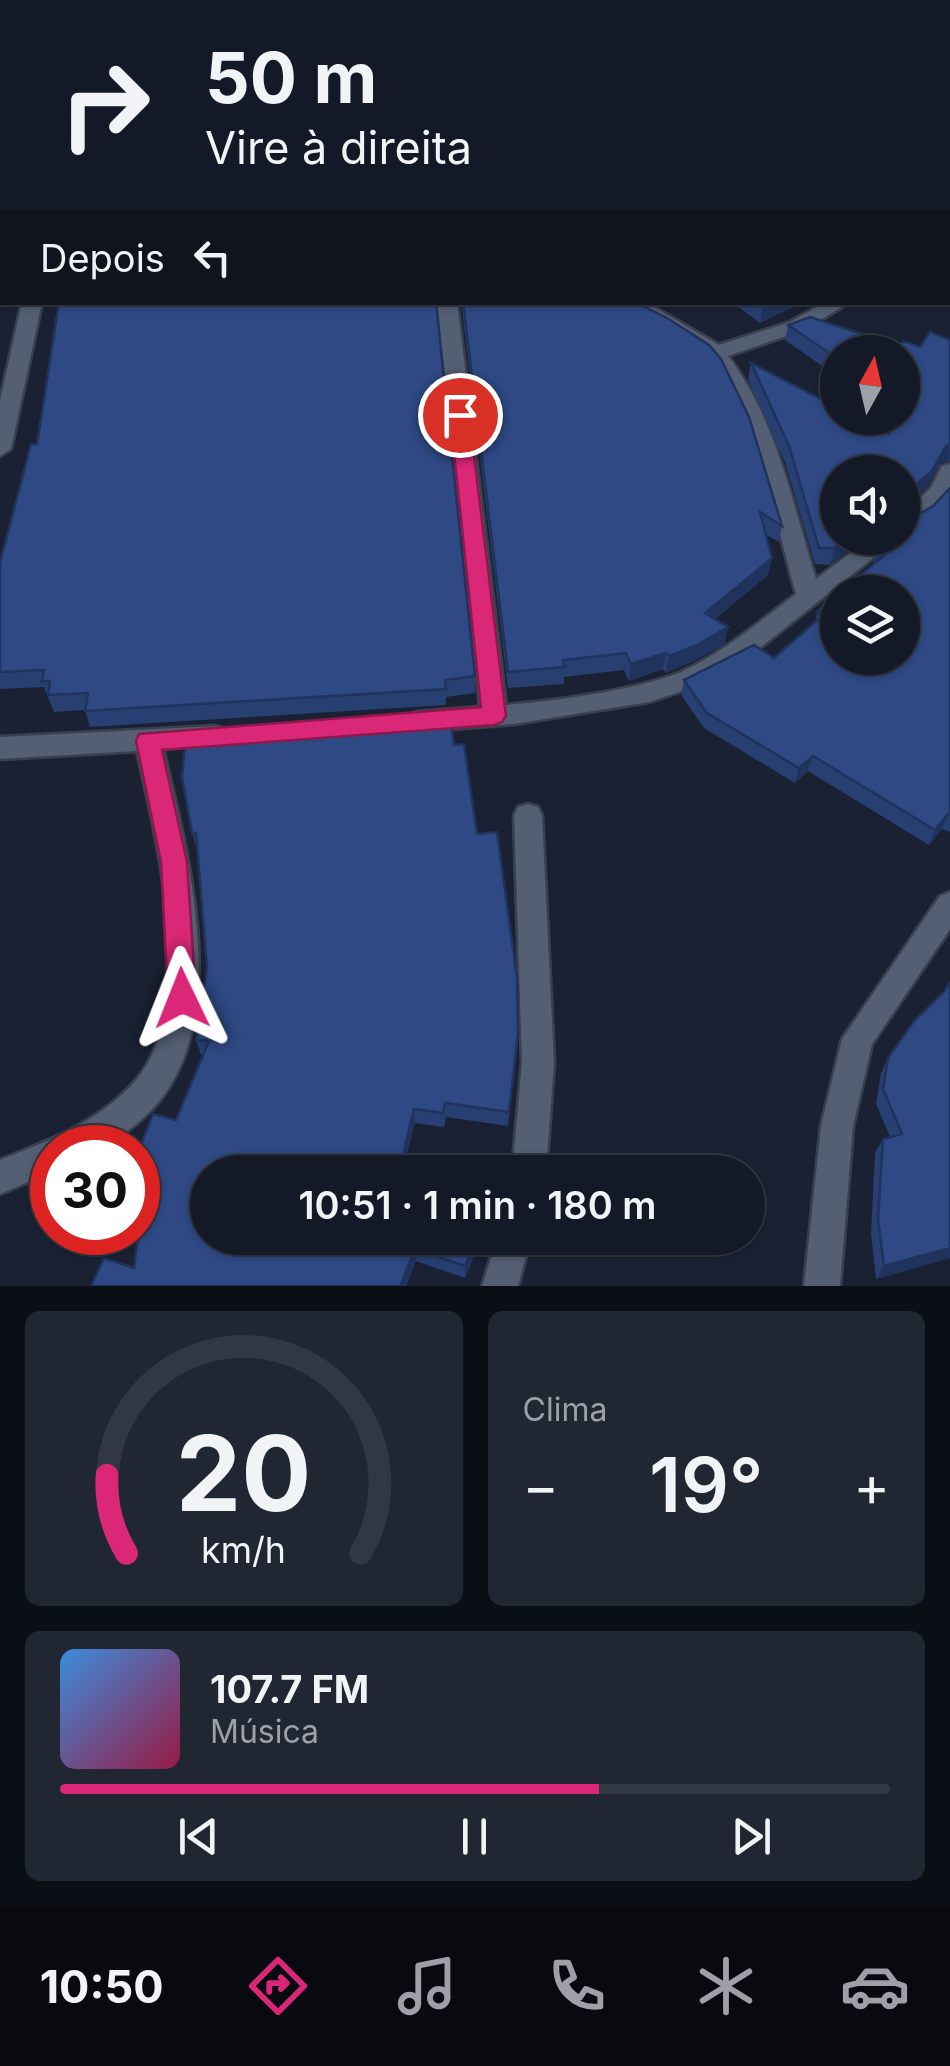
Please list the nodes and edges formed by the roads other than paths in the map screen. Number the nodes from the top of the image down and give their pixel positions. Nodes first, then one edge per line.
1 (31, 305) edge
2 (446, 305) edge
3 (634, 305) edge
4 (835, 305) edge
5 (716, 353) junction
6 (0, 448) edge
7 (950, 470) edge
8 (920, 511) edge
9 (863, 555) edge
10 (809, 596) junction
11 (494, 716) junction
12 (398, 723) edge
13 (244, 734) edge
14 (148, 741) junction
15 (0, 748) edge
16 (528, 815) dead end
17 (950, 906) edge
18 (109, 1125) edge
19 (530, 1155) edge
20 (30, 1165) edge
21 (0, 1177) edge
22 (509, 1255) edge
23 (500, 1286) edge
24 (822, 1286) edge

1 - 6 street
2 - 11 street
3 - 5 street
4 - 5 street
5 - 10 street
7 - 8 street
9 - 10 street
10 - 11 street
11 - 12 street
13 - 14 street
14 - 15 street
14 - 18 street
16 - 19 street
17 - 24 street
20 - 21 street
22 - 23 street

